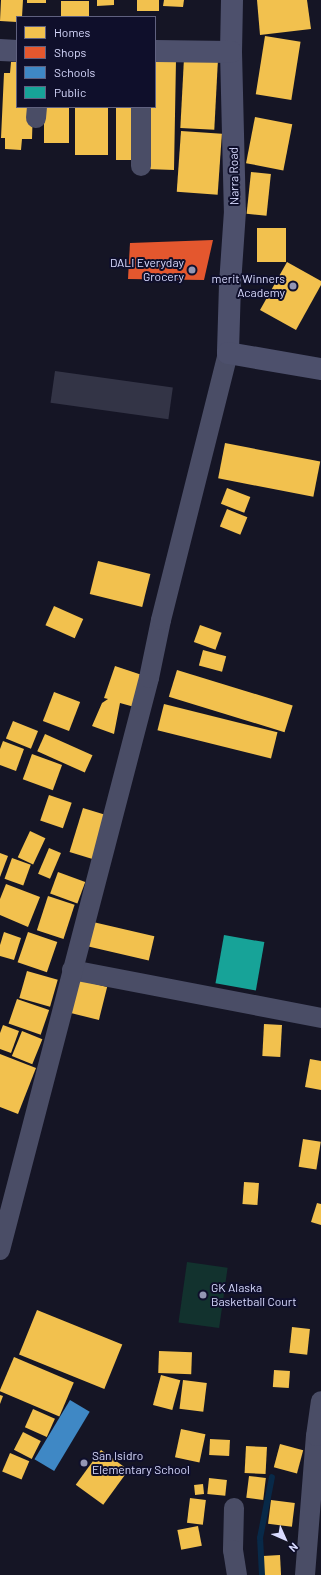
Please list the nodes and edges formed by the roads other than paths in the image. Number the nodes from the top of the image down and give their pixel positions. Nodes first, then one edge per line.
1 (232, 0) edge
2 (0, 50) edge
3 (16, 51) edge
4 (156, 51) edge
5 (231, 52) junction
6 (141, 108) edge
7 (141, 166) dead end
8 (228, 353) junction
9 (321, 369) edge
10 (72, 970) junction
11 (321, 1018) edge
12 (0, 1250) edge
13 (321, 1401) edge
14 (234, 1508) dead end
15 (237, 1575) edge
16 (305, 1575) edge

1 - 5 street, Narra Road
2 - 3 street
4 - 5 street
5 - 8 street, Narra Road
6 - 7 street
8 - 9 street
8 - 10 street
10 - 11 street
10 - 12 street
13 - 16 street
14 - 15 street

